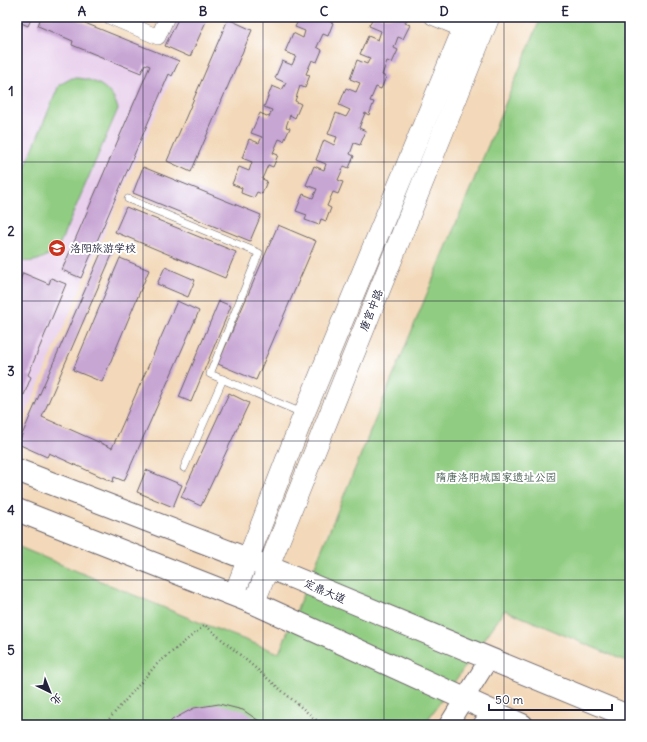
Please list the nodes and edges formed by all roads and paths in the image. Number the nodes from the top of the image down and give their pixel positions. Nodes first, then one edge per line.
1 (112, 17) edge
2 (166, 17) edge
3 (432, 17) edge
4 (489, 17) edge
5 (466, 23) edge
6 (128, 199) dead end
7 (222, 379) junction
8 (304, 414) junction
9 (184, 468) dead end
10 (17, 470) edge
11 (17, 510) edge
12 (248, 559) junction
13 (268, 567) junction
14 (234, 595) junction
15 (254, 603) junction
16 (489, 659) junction
17 (465, 699) junction
18 (628, 716) edge
19 (487, 718) edge
20 (104, 725) edge
21 (322, 725) edge
22 (448, 725) edge
23 (512, 725) edge
24 (522, 725) edge

1 - 2 street
3 - 5 street
4 - 13 main road, 唐宫中路
5 - 8 main road, 唐宫中路
6 - 7 lane
7 - 8 lane
7 - 9 lane
8 - 12 main road, 唐宫中路
10 - 12 main road, 定鼎大道
11 - 14 main road
12 - 13 main road, 定鼎大道
12 - 14 main road, 唐宫中路
13 - 15 main road, 唐宫中路
13 - 16 main road, 定鼎大道
14 - 15 main road
15 - 17 main road
16 - 17 street
16 - 18 main road, 定鼎大道
17 - 19 main road
17 - 22 street
19 - 23 main road
19 - 24 main road
20 - 21 path

